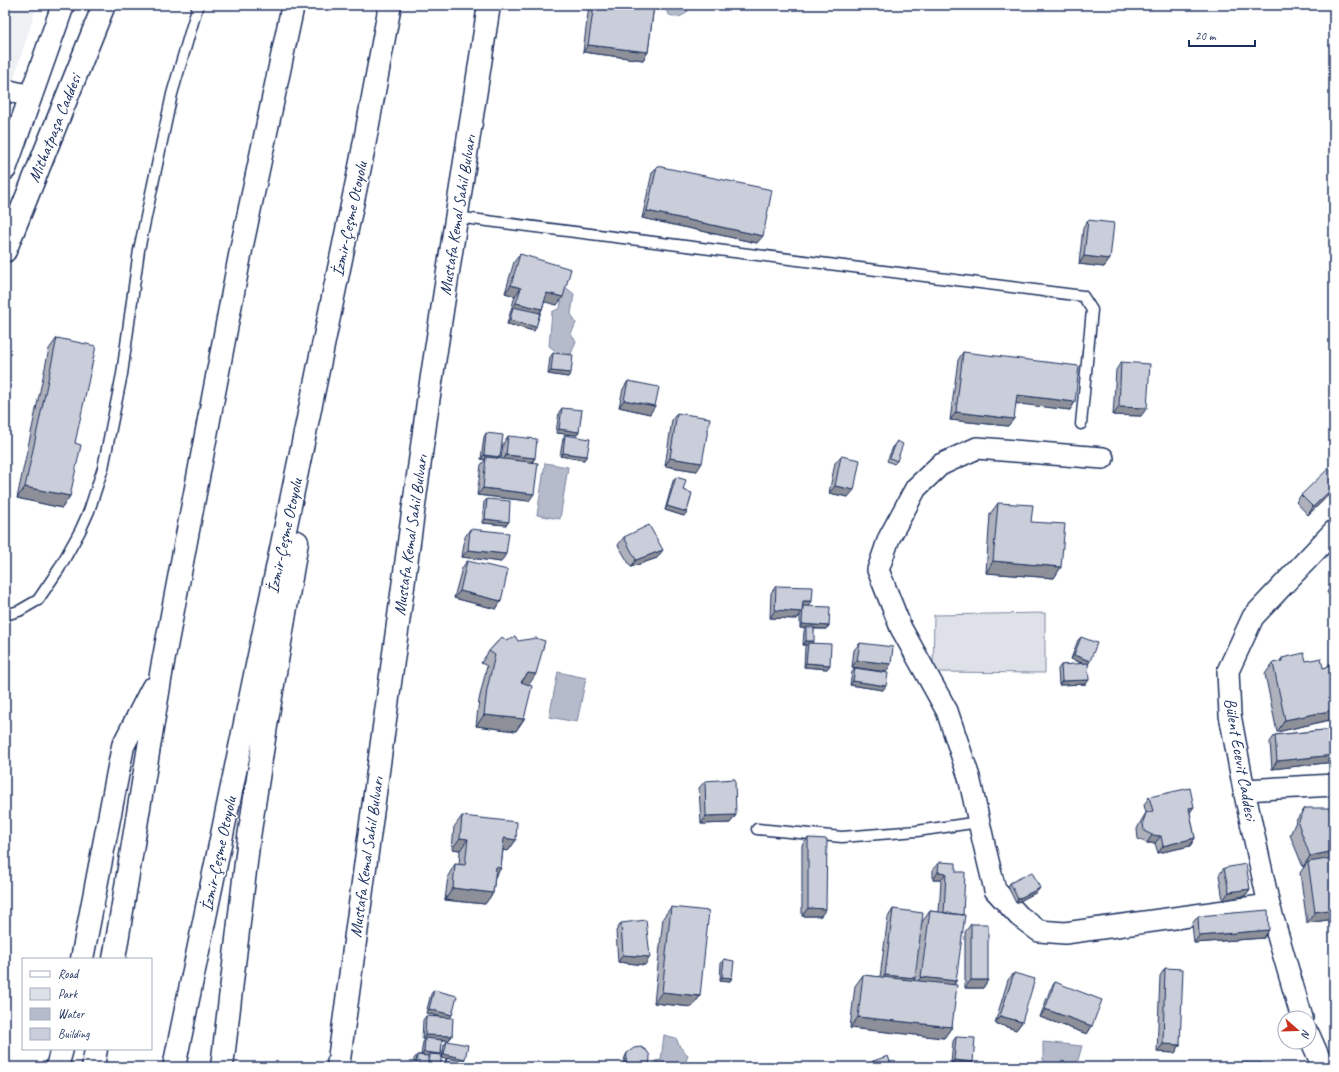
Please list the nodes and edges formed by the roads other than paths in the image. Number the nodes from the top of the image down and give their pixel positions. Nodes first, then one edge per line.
1 (63, 5) edge
2 (104, 5) edge
3 (198, 5) edge
4 (292, 5) edge
5 (390, 5) edge
6 (489, 5) edge
7 (5, 90) edge
8 (32, 96) junction
9 (361, 162) junction
10 (5, 169) edge
11 (456, 217) junction
12 (5, 251) edge
13 (1081, 424) dead end
14 (1103, 458) dead end
15 (1334, 531) edge
16 (5, 615) edge
17 (162, 668) junction
18 (1334, 785) edge
19 (1244, 790) junction
20 (979, 822) junction
21 (757, 829) dead end
22 (1269, 905) junction
23 (82, 958) edge
24 (114, 958) edge
25 (1300, 1010) edge
26 (62, 1050) edge
27 (96, 1050) edge
28 (1316, 1050) edge
29 (57, 1067) edge
30 (93, 1067) edge
31 (174, 1067) edge
32 (222, 1067) edge
33 (338, 1067) edge
34 (1323, 1067) edge

1 - 8 main road, Mithatpaşa Caddesi
2 - 12 main road, Mithatpaşa Caddesi
3 - 16 lane
4 - 17 main road
5 - 9 main road, İzmir-Çeşme Otoyolu
6 - 11 main road, Mustafa Kemal Sahil Bulvarı
7 - 8 street
8 - 10 main road, Mithatpaşa Caddesi
9 - 31 main road, İzmir-Çeşme Otoyolu
9 - 32 main road
11 - 13 lane
11 - 33 main road, Mustafa Kemal Sahil Bulvarı
14 - 20 street
15 - 19 street, Bülent Ecevit Caddesi
17 - 23 main road
17 - 24 main road
18 - 19 street
19 - 22 street, Bülent Ecevit Caddesi
20 - 21 lane
20 - 22 street
22 - 25 street, Bülent Ecevit Caddesi
26 - 29 main road
27 - 30 main road
28 - 34 street

